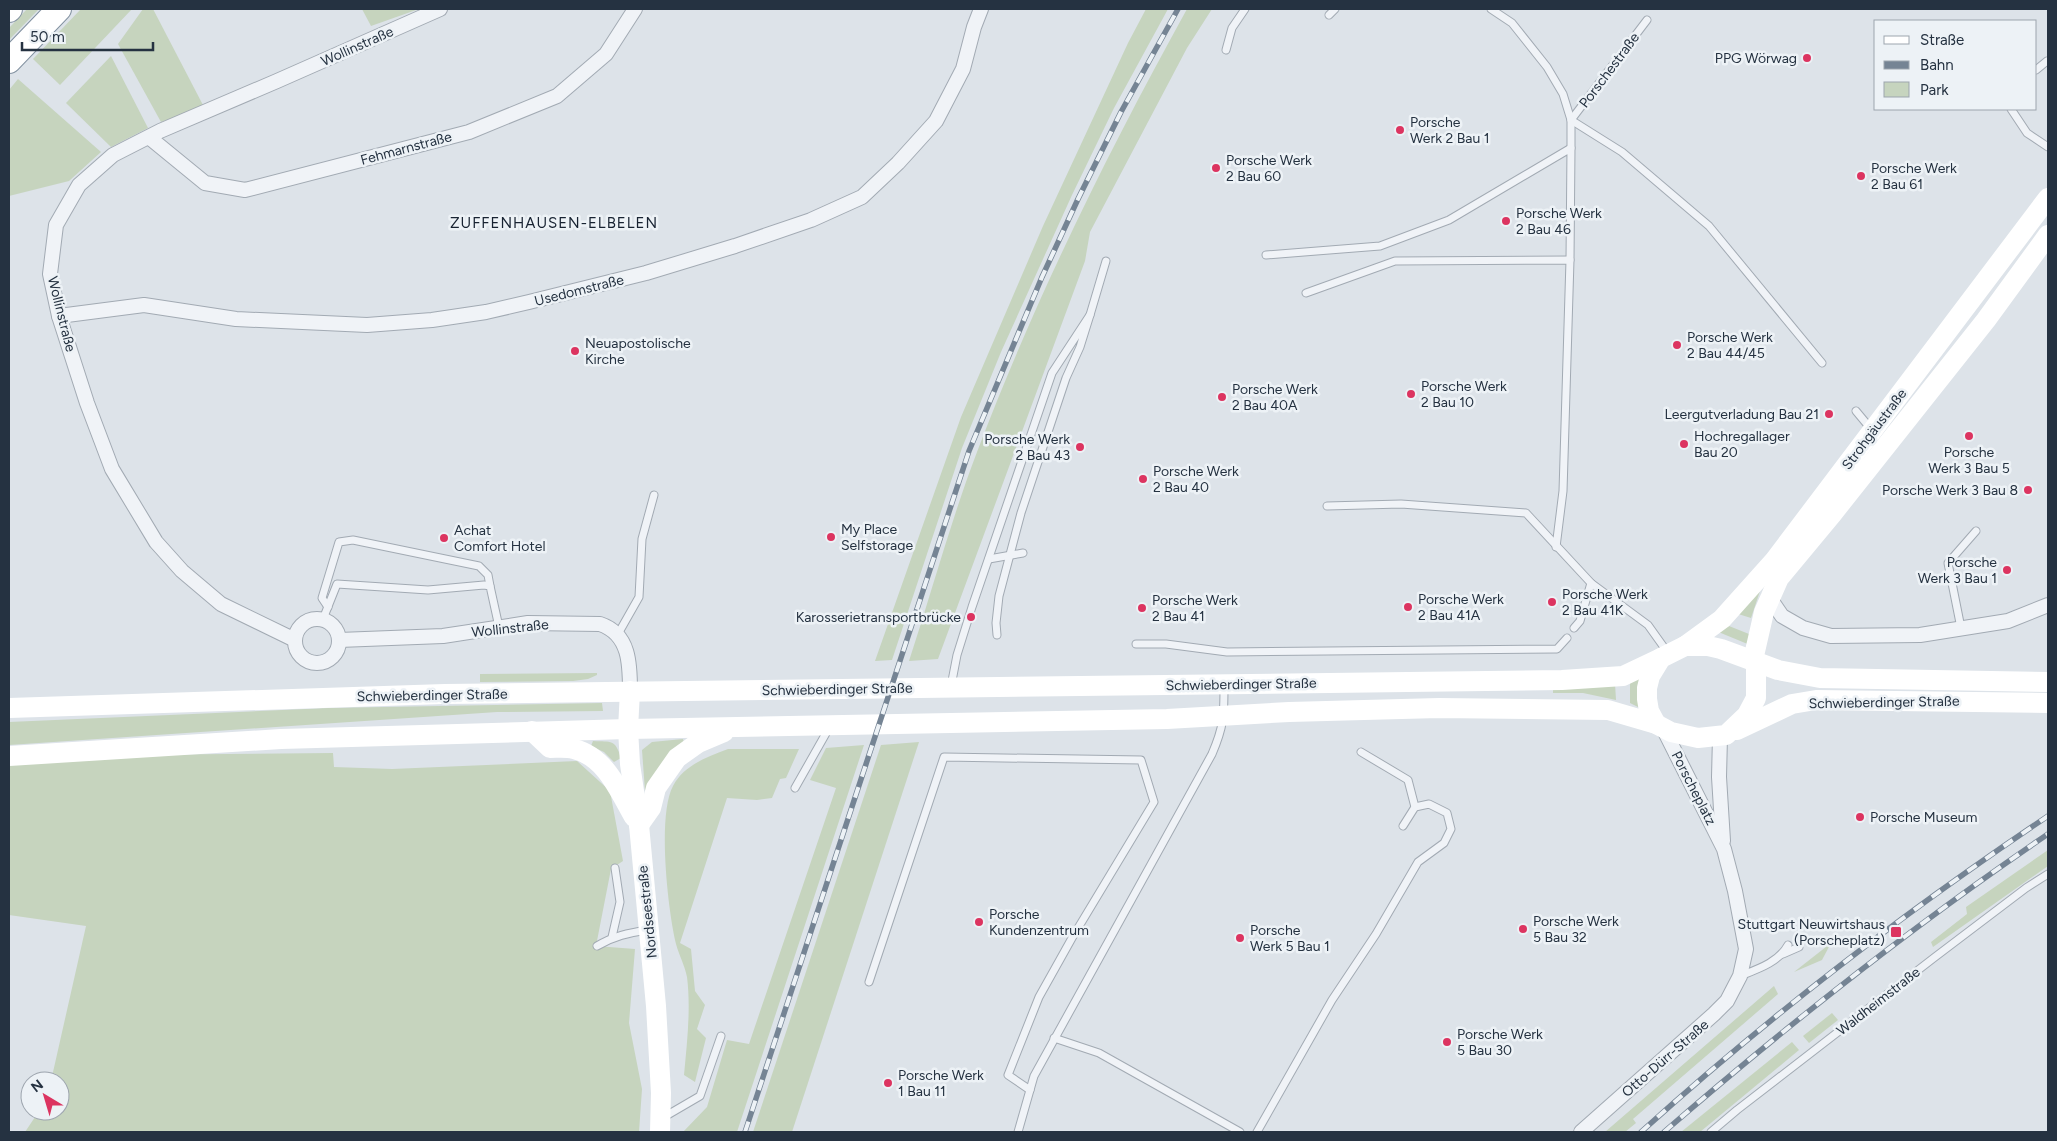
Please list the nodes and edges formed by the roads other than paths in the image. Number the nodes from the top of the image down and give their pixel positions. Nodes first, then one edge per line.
1 (59, 9) edge
2 (440, 9) edge
3 (635, 9) edge
4 (981, 9) edge
5 (1245, 9) edge
6 (1335, 9) edge
7 (1491, 9) edge
8 (1329, 15) dead end
9 (1647, 20) dead end
10 (1226, 50) dead end
11 (9, 61) edge
12 (2048, 61) edge
13 (2037, 69) edge
14 (2012, 110) edge
15 (1571, 120) junction
16 (150, 138) junction
17 (2048, 146) edge
18 (1571, 148) junction
19 (2048, 198) edge
20 (2048, 235) edge
21 (1266, 255) dead end
22 (1570, 260) junction
23 (1106, 261) dead end
24 (1306, 293) dead end
25 (1090, 314) junction
26 (60, 316) junction
27 (1822, 362) dead end
28 (1856, 411) dead end
29 (1881, 437) junction
30 (654, 495) dead end
31 (1327, 506) dead end
32 (1976, 531) dead end
33 (1556, 547) junction
34 (1024, 553) dead end
35 (989, 559) junction
36 (1591, 583) junction
37 (490, 586) junction
38 (1769, 597) junction
39 (2048, 605) edge
40 (326, 613) junction
41 (499, 627) junction
42 (1574, 628) dead end
43 (1961, 628) junction
44 (618, 634) junction
45 (997, 635) dead end
46 (1567, 638) dead end
47 (295, 640) junction
48 (339, 640) junction
49 (1136, 644) dead end
50 (1671, 653) junction
51 (1754, 662) junction
52 (2048, 682) edge
53 (1224, 685) junction
54 (951, 688) junction
55 (630, 692) junction
56 (2048, 703) edge
57 (9, 708) edge
58 (1224, 716) junction
59 (831, 725) junction
60 (1659, 726) junction
61 (735, 727) junction
62 (628, 729) junction
63 (532, 731) junction
64 (1723, 736) junction
65 (1362, 752) dead end
66 (9, 756) edge
67 (795, 788) dead end
68 (1415, 806) junction
69 (639, 825) junction
70 (1404, 826) dead end
71 (1724, 849) junction
72 (615, 868) dead end
73 (2048, 874) edge
74 (649, 930) junction
75 (612, 937) junction
76 (1788, 945) dead end
77 (597, 946) dead end
78 (1799, 948) dead end
79 (1783, 954) junction
80 (1740, 976) junction
81 (869, 982) dead end
82 (721, 1036) dead end
83 (1054, 1038) junction
84 (1030, 1090) junction
85 (661, 1125) edge
86 (1018, 1132) edge
87 (1240, 1132) edge
88 (1257, 1132) edge
89 (1581, 1132) edge
90 (1711, 1132) edge

1 - 11 highway
2 - 16 street, Wollinstraße
3 - 16 street, Fehmarnstraße
4 - 26 street, Usedomstraße
5 - 10 lane
6 - 8 lane
7 - 15 lane
9 - 15 lane, Porschestraße
12 - 13 lane
14 - 17 lane
15 - 18 lane
15 - 27 lane
16 - 26 street, Wollinstraße
18 - 21 lane
18 - 22 lane
19 - 29 main road, Strohgäustraße
20 - 29 main road, Strohgäustraße
22 - 24 lane
22 - 33 lane
23 - 25 lane
25 - 35 lane
25 - 45 lane
26 - 47 street, Wollinstraße
28 - 29 lane
29 - 38 main road, Strohgäustraße
29 - 50 main road, Strohgäustraße
30 - 44 lane
31 - 33 lane
32 - 43 lane
33 - 36 lane
34 - 35 lane
35 - 54 lane
36 - 42 lane
36 - 50 lane
37 - 40 lane
37 - 40 lane
37 - 41 lane
38 - 43 street
38 - 51 main road, Strohgäustraße
39 - 43 street
40 - 47 street
40 - 48 street
41 - 44 street, Wollinstraße
41 - 48 street, Wollinstraße
44 - 55 street
46 - 49 lane
47 - 48 street
50 - 51 main road
50 - 53 main road, Schwieberdinger Straße
50 - 60 main road, Porscheplatz
51 - 52 main road, Schwieberdinger Straße
51 - 64 main road
53 - 54 main road, Schwieberdinger Straße
53 - 58 lane
54 - 55 main road, Schwieberdinger Straße
55 - 57 main road, Schwieberdinger Straße
55 - 62 main road, Nordseestraße
56 - 64 main road, Schwieberdinger Straße
58 - 59 main road, Schwieberdinger Straße
58 - 60 main road, Schwieberdinger Straße
58 - 83 lane
59 - 61 main road, Schwieberdinger Straße
59 - 67 lane
60 - 64 main road, Porscheplatz
60 - 71 street, Porscheplatz
61 - 62 main road, Schwieberdinger Straße
61 - 69 main road
62 - 63 main road, Schwieberdinger Straße
62 - 69 main road, Nordseestraße
63 - 66 main road, Schwieberdinger Straße
63 - 69 main road
64 - 71 street, Porscheplatz
65 - 68 lane
68 - 70 lane
68 - 88 lane
69 - 74 main road, Nordseestraße
71 - 80 street, Porscheplatz
72 - 75 lane
73 - 90 lane, Waldheimstraße
74 - 75 lane
74 - 85 main road, Nordseestraße
75 - 77 lane
76 - 79 lane
78 - 79 lane
79 - 80 lane
80 - 89 street, Otto-Dürr-Straße
81 - 84 lane
82 - 85 lane
83 - 84 lane
83 - 87 lane
84 - 86 lane

